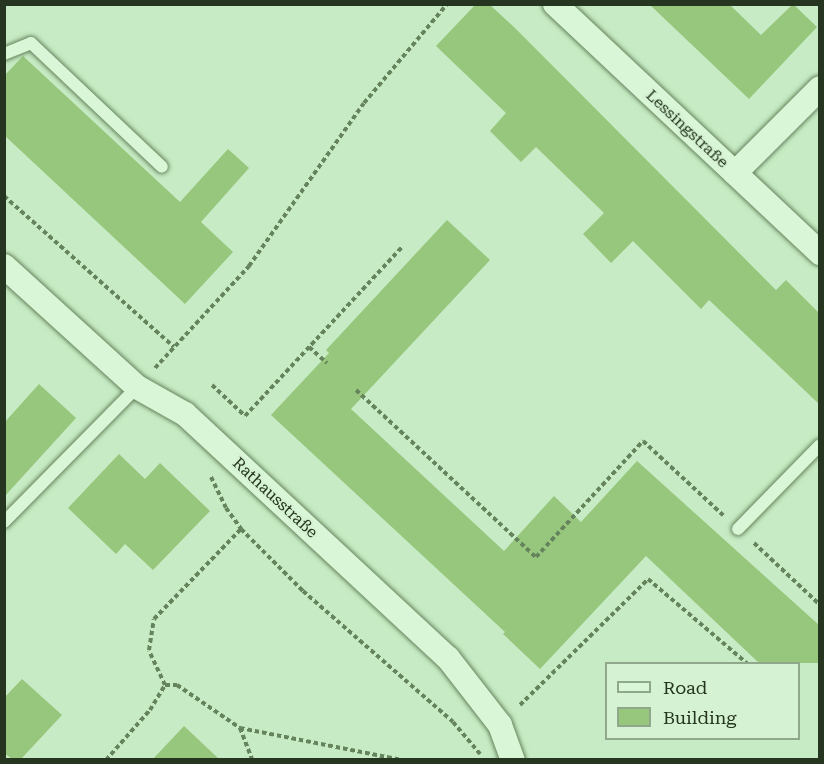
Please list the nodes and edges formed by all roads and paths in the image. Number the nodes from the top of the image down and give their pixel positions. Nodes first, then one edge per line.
1 (447, 4) edge
2 (555, 4) edge
3 (4, 54) edge
4 (819, 88) edge
5 (162, 166) dead end
6 (735, 173) junction
7 (4, 196) edge
8 (402, 247) dead end
9 (819, 253) edge
10 (4, 266) edge
11 (309, 346) junction
12 (174, 348) junction
13 (327, 363) dead end
14 (212, 385) dead end
15 (137, 387) junction
16 (356, 390) dead end
17 (214, 442) junction
18 (819, 445) edge
19 (4, 522) edge
20 (242, 529) junction
21 (738, 529) junction
22 (819, 605) edge
23 (747, 662) edge
24 (165, 685) junction
25 (500, 725) junction
26 (240, 728) junction
27 (106, 759) edge
28 (252, 759) edge
29 (402, 759) edge
30 (484, 759) edge
31 (513, 759) edge

1 - 12 path
2 - 6 street, Lessingstraße
3 - 5 lane
4 - 6 street
6 - 9 street, Lessingstraße
7 - 12 path
8 - 11 path
10 - 15 street, Rathausstraße
11 - 13 path
11 - 14 path
12 - 15 path
15 - 17 street, Rathausstraße
15 - 19 lane
16 - 21 path
17 - 20 path
17 - 25 street, Rathausstraße
18 - 21 lane
20 - 24 path
20 - 30 path
21 - 22 path
23 - 25 path
24 - 26 path
24 - 27 path
25 - 31 street, Rathausstraße
26 - 28 path
26 - 29 path

